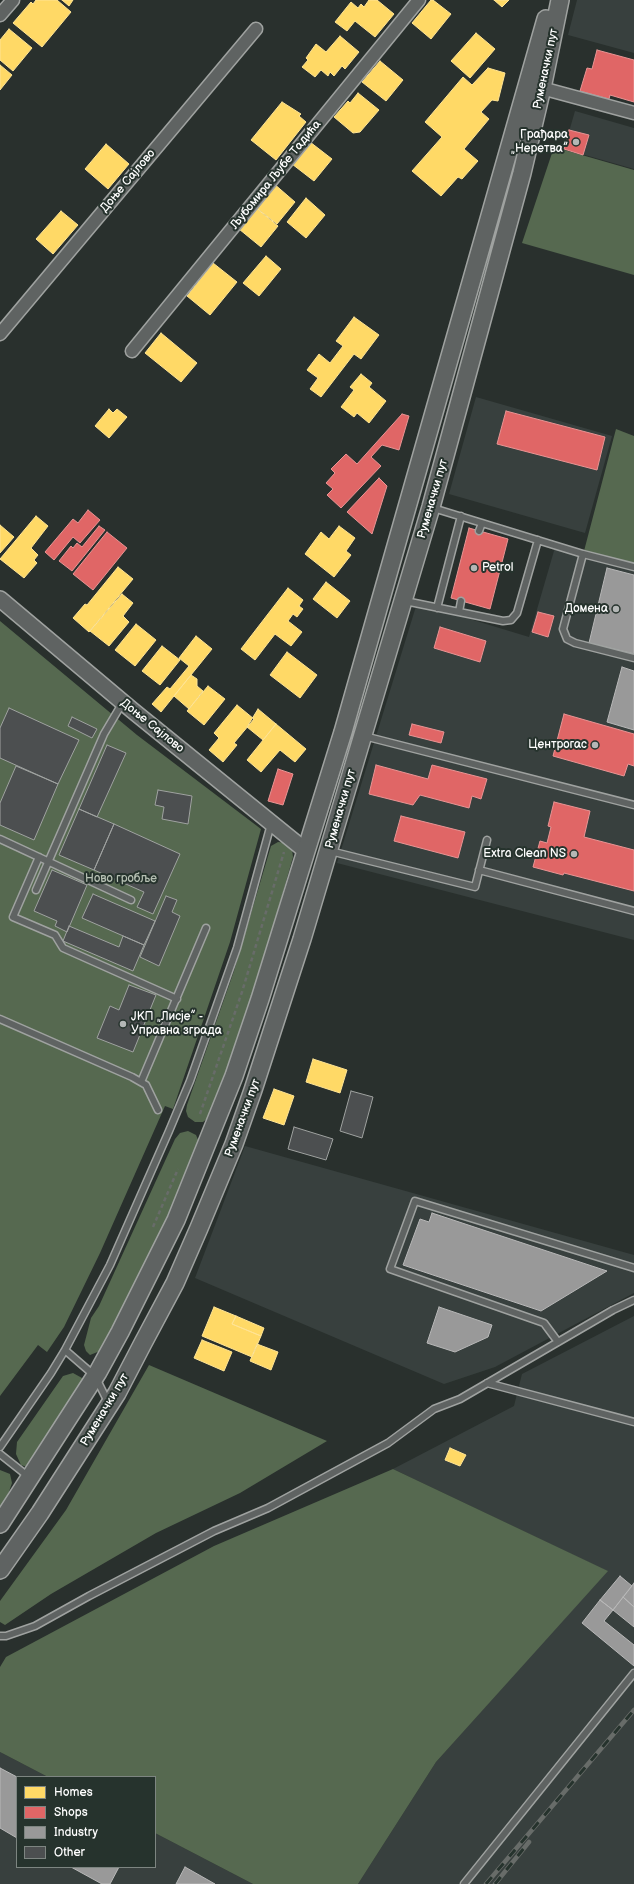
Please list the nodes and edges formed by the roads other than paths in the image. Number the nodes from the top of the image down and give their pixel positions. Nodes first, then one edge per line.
1 (13, 0) edge
2 (419, 0) edge
3 (552, 0) edge
4 (560, 0) edge
5 (0, 15) edge
6 (256, 29) dead end
7 (535, 87) junction
8 (634, 113) edge
9 (506, 160) junction
10 (524, 166) junction
11 (0, 334) edge
12 (132, 351) dead end
13 (431, 507) junction
14 (461, 516) junction
15 (482, 523) junction
16 (480, 531) dead end
17 (538, 540) junction
18 (583, 554) junction
19 (634, 567) edge
20 (0, 599) edge
21 (403, 601) junction
22 (461, 601) dead end
23 (437, 608) junction
24 (459, 612) junction
25 (634, 658) edge
26 (123, 702) junction
27 (362, 736) junction
28 (634, 805) edge
29 (271, 824) junction
30 (0, 839) edge
31 (487, 840) dead end
32 (306, 851) junction
33 (329, 851) junction
34 (39, 857) junction
35 (48, 862) junction
36 (479, 870) junction
37 (36, 890) dead end
38 (132, 900) dead end
39 (634, 912) edge
40 (206, 928) dead end
41 (177, 999) junction
42 (0, 1019) edge
43 (141, 1082) junction
44 (158, 1110) dead end
45 (634, 1268) edge
46 (634, 1300) edge
47 (558, 1342) junction
48 (65, 1350) junction
49 (95, 1376) junction
50 (487, 1383) junction
51 (109, 1405) junction
52 (634, 1422) edge
53 (0, 1447) edge
54 (0, 1454) edge
55 (30, 1478) junction
56 (0, 1524) edge
57 (0, 1570) edge
58 (0, 1636) edge
59 (634, 1673) edge
60 (464, 1884) edge

1 - 5 street
2 - 12 street, Љубомира Љубе Тадића
3 - 7 main road, Руменачки пут
4 - 7 main road, Руменачки пут
6 - 11 street, Доње Сајлово
7 - 8 street
7 - 9 main road, Руменачки пут
7 - 10 main road, Руменачки пут
9 - 10 main road
9 - 32 main road, Руменачки пут
10 - 13 main road, Руменачки пут
13 - 14 lane
13 - 21 main road, Руменачки пут
14 - 15 lane
14 - 23 lane
15 - 16 lane
15 - 17 lane
17 - 18 lane
17 - 24 lane
18 - 19 lane
18 - 25 lane
20 - 26 street, Доње Сајлово
21 - 23 lane
21 - 27 main road, Руменачки пут
22 - 24 lane
23 - 24 lane
26 - 29 street, Доње Сајлово
26 - 35 lane
27 - 28 lane
27 - 33 main road, Руменачки пут
29 - 32 street, Доње Сајлово
29 - 48 lane
30 - 34 lane
31 - 36 lane
32 - 49 main road, Руменачки пут
33 - 36 lane
33 - 51 main road, Руменачки пут
34 - 35 lane
34 - 41 lane
35 - 37 lane
35 - 38 lane
36 - 39 lane
40 - 41 lane
41 - 43 lane
42 - 43 lane
43 - 44 lane
45 - 47 lane
46 - 47 lane
47 - 50 lane
48 - 49 lane
48 - 53 lane
49 - 51 lane
49 - 55 main road, Руменачки пут
50 - 52 lane
50 - 58 lane
51 - 57 main road, Руменачки пут
54 - 55 lane
55 - 56 main road, Руменачки пут
59 - 60 lane

